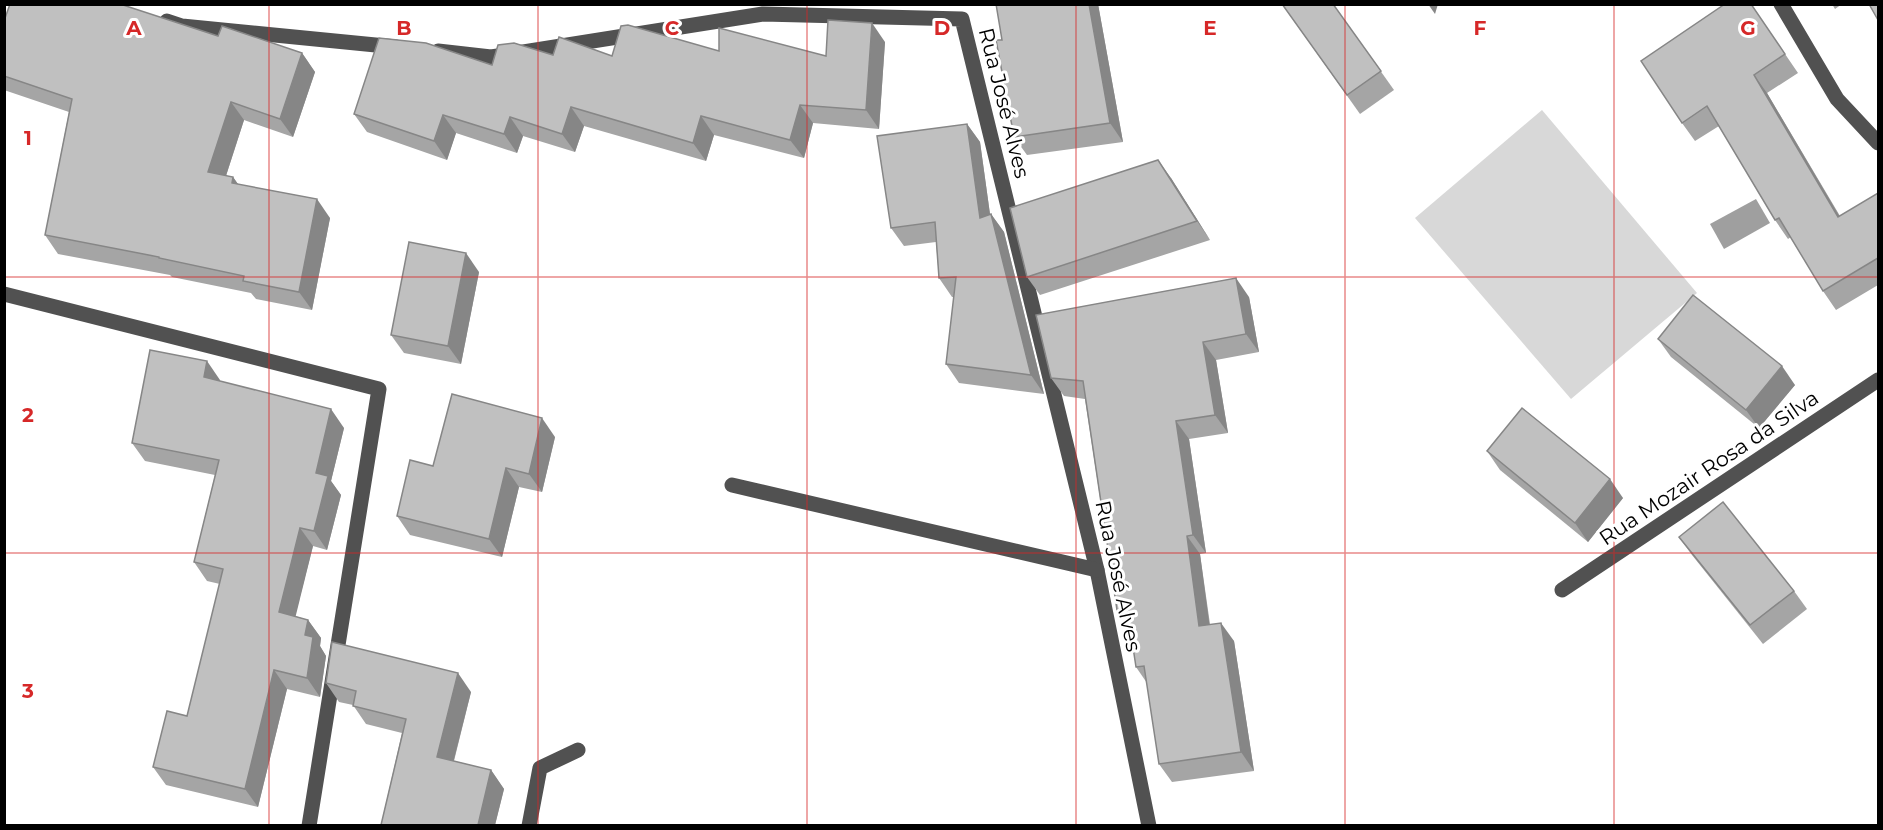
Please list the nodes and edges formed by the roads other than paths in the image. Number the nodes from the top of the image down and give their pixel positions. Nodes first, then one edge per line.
1 (1780, 4) edge
2 (962, 12) edge
3 (151, 16) edge
4 (1878, 143) edge
5 (4, 294) edge
6 (1878, 380) edge
7 (732, 485) dead end
8 (1097, 570) junction
9 (1562, 591) dead end
10 (578, 750) dead end
11 (309, 825) edge
12 (529, 825) edge
13 (1149, 825) edge

1 - 4 street
2 - 3 street, Rua José Alves
2 - 8 street, Rua José Alves
5 - 11 street
6 - 9 street, Rua Mozair Rosa da Silva
7 - 8 street
8 - 13 street, Rua José Alves
10 - 12 street

